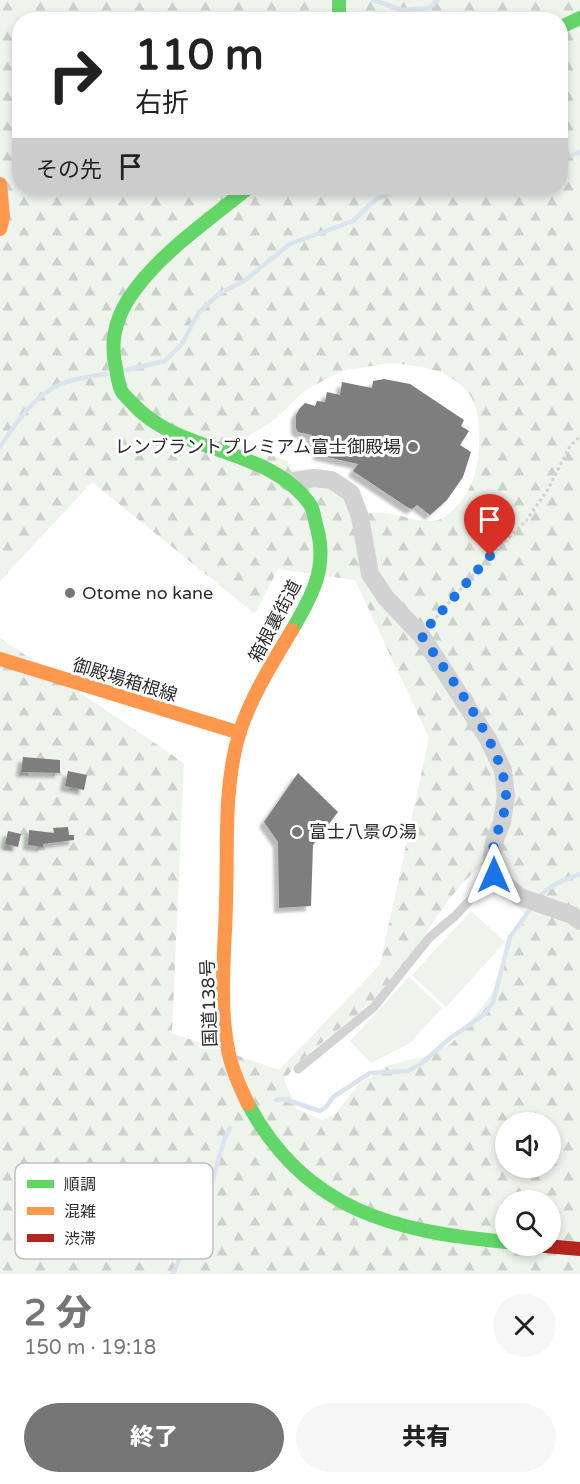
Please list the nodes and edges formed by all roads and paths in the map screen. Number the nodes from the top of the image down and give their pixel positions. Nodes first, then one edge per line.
1 (0, 184) edge
2 (240, 195) edge
3 (0, 229) edge
4 (580, 436) edge
5 (288, 482) junction
6 (421, 635) junction
7 (0, 659) edge
8 (240, 733) junction
9 (494, 875) junction
10 (580, 921) edge
11 (298, 1069) dead end
12 (495, 1241) edge
13 (561, 1247) edge
14 (580, 1249) edge

1 - 3 main road
2 - 5 main road, 箱根裏街道
4 - 6 path
5 - 6 street
5 - 8 main road, 箱根裏街道
6 - 9 street
7 - 8 main road, 御殿場箱根線
8 - 12 main road, 国道138号
9 - 10 street
9 - 11 lane
13 - 14 main road

